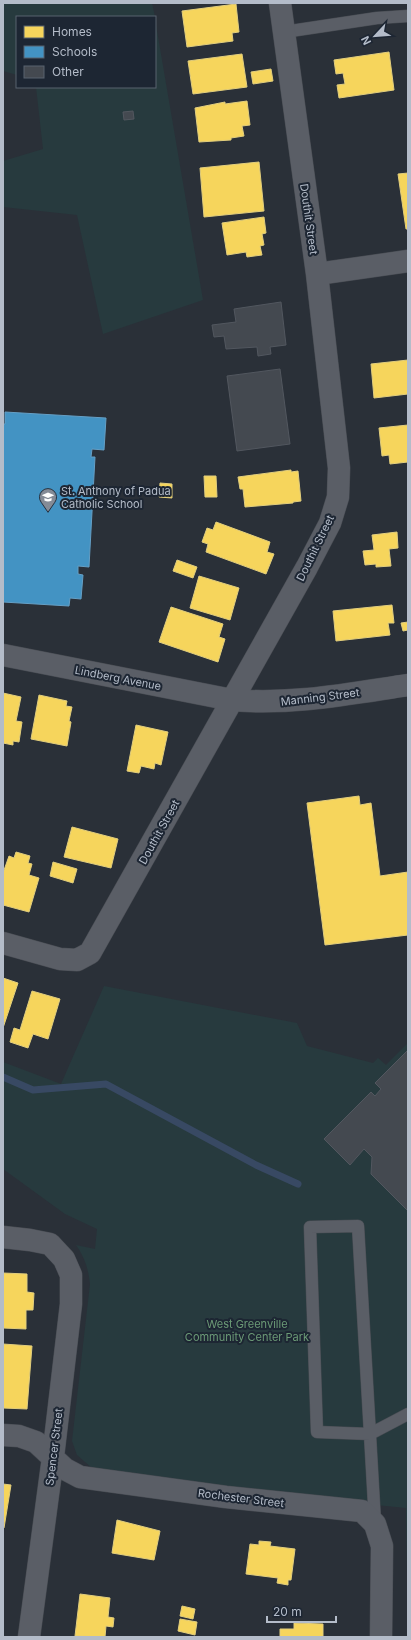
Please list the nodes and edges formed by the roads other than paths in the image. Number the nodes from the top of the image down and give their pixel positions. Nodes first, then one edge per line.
1 (280, 3) edge
2 (408, 16) edge
3 (284, 32) junction
4 (408, 261) edge
5 (317, 274) junction
6 (3, 655) edge
7 (408, 686) edge
8 (232, 700) junction
9 (3, 943) edge
10 (3, 1238) edge
11 (408, 1414) edge
12 (370, 1434) junction
13 (3, 1435) edge
14 (53, 1457) junction
15 (375, 1524) junction
16 (30, 1637) edge
17 (381, 1637) edge

1 - 3 street, Douthit Street
2 - 3 lane
3 - 5 street, Douthit Street
4 - 5 street
5 - 8 street, Douthit Street
6 - 8 street, Lindberg Avenue
7 - 8 street, Manning Street
8 - 9 street, Douthit Street
10 - 14 street, Spencer Street
11 - 12 lane
12 - 12 lane
12 - 15 lane
13 - 14 street, Rochester Street
14 - 15 street, Rochester Street
14 - 16 street, Spencer Street
15 - 17 street

